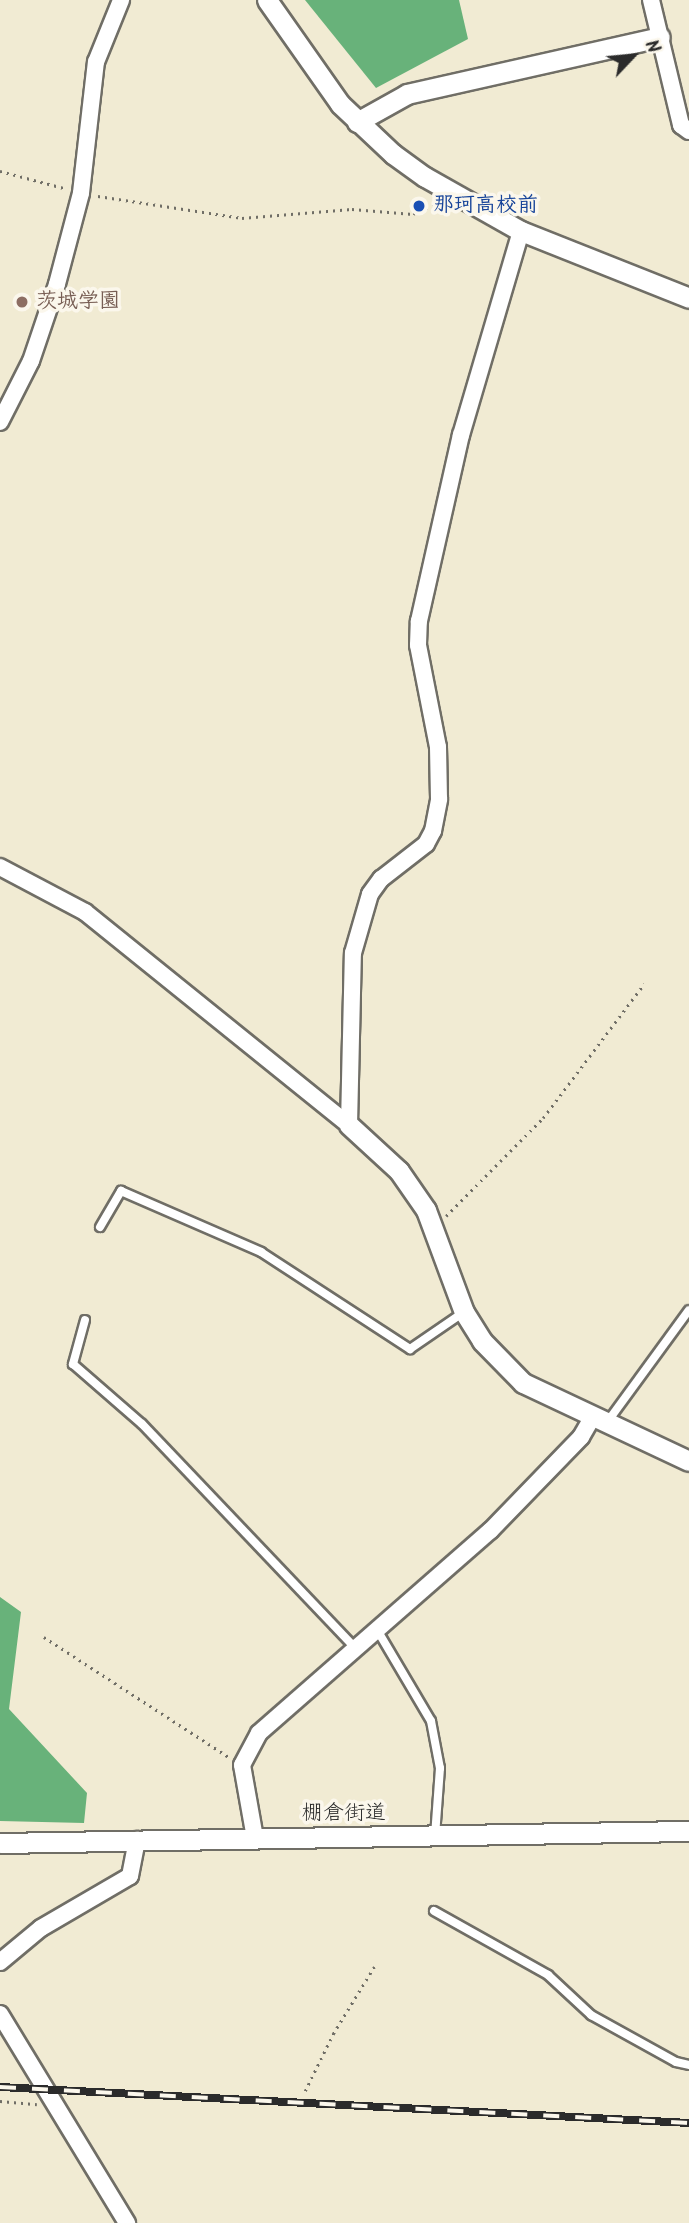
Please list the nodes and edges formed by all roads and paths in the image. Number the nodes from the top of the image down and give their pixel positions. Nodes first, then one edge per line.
1 (121, 0) edge
2 (267, 0) edge
3 (651, 0) edge
4 (660, 37) junction
5 (357, 122) junction
6 (689, 131) edge
7 (0, 171) edge
8 (80, 193) junction
9 (454, 197) junction
10 (521, 230) junction
11 (689, 298) edge
12 (0, 422) edge
13 (0, 867) edge
14 (644, 984) dead end
15 (349, 1125) junction
16 (100, 1227) dead end
17 (434, 1228) junction
18 (689, 1310) edge
19 (464, 1312) junction
20 (85, 1320) dead end
21 (599, 1420) junction
22 (689, 1461) edge
23 (376, 1628) junction
24 (44, 1637) dead end
25 (354, 1647) junction
26 (242, 1765) junction
27 (689, 1831) edge
28 (435, 1836) junction
29 (255, 1838) junction
30 (137, 1840) junction
31 (0, 1843) edge
32 (434, 1911) dead end
33 (0, 1962) edge
34 (374, 1967) dead end
35 (0, 2014) edge
36 (689, 2065) edge
37 (305, 2091) dead end
38 (0, 2101) edge
39 (54, 2105) junction
40 (127, 2223) edge

1 - 8 street
2 - 5 street
3 - 4 street
4 - 5 street
4 - 6 street
5 - 9 street
7 - 8 path
8 - 9 path
8 - 12 street
9 - 10 street
10 - 11 street
10 - 15 street
13 - 15 street
14 - 17 path
15 - 17 street
16 - 19 lane
17 - 19 street
18 - 21 lane
19 - 21 street
20 - 25 lane
21 - 22 street
21 - 23 street
23 - 25 street
23 - 28 lane
24 - 26 path
25 - 26 street
26 - 29 street
27 - 28 street, 棚倉街道
28 - 29 street, 棚倉街道
29 - 30 street, 棚倉街道
30 - 31 street, 棚倉街道
30 - 33 street
32 - 36 lane
34 - 37 path
35 - 39 street
38 - 39 path
39 - 40 street

